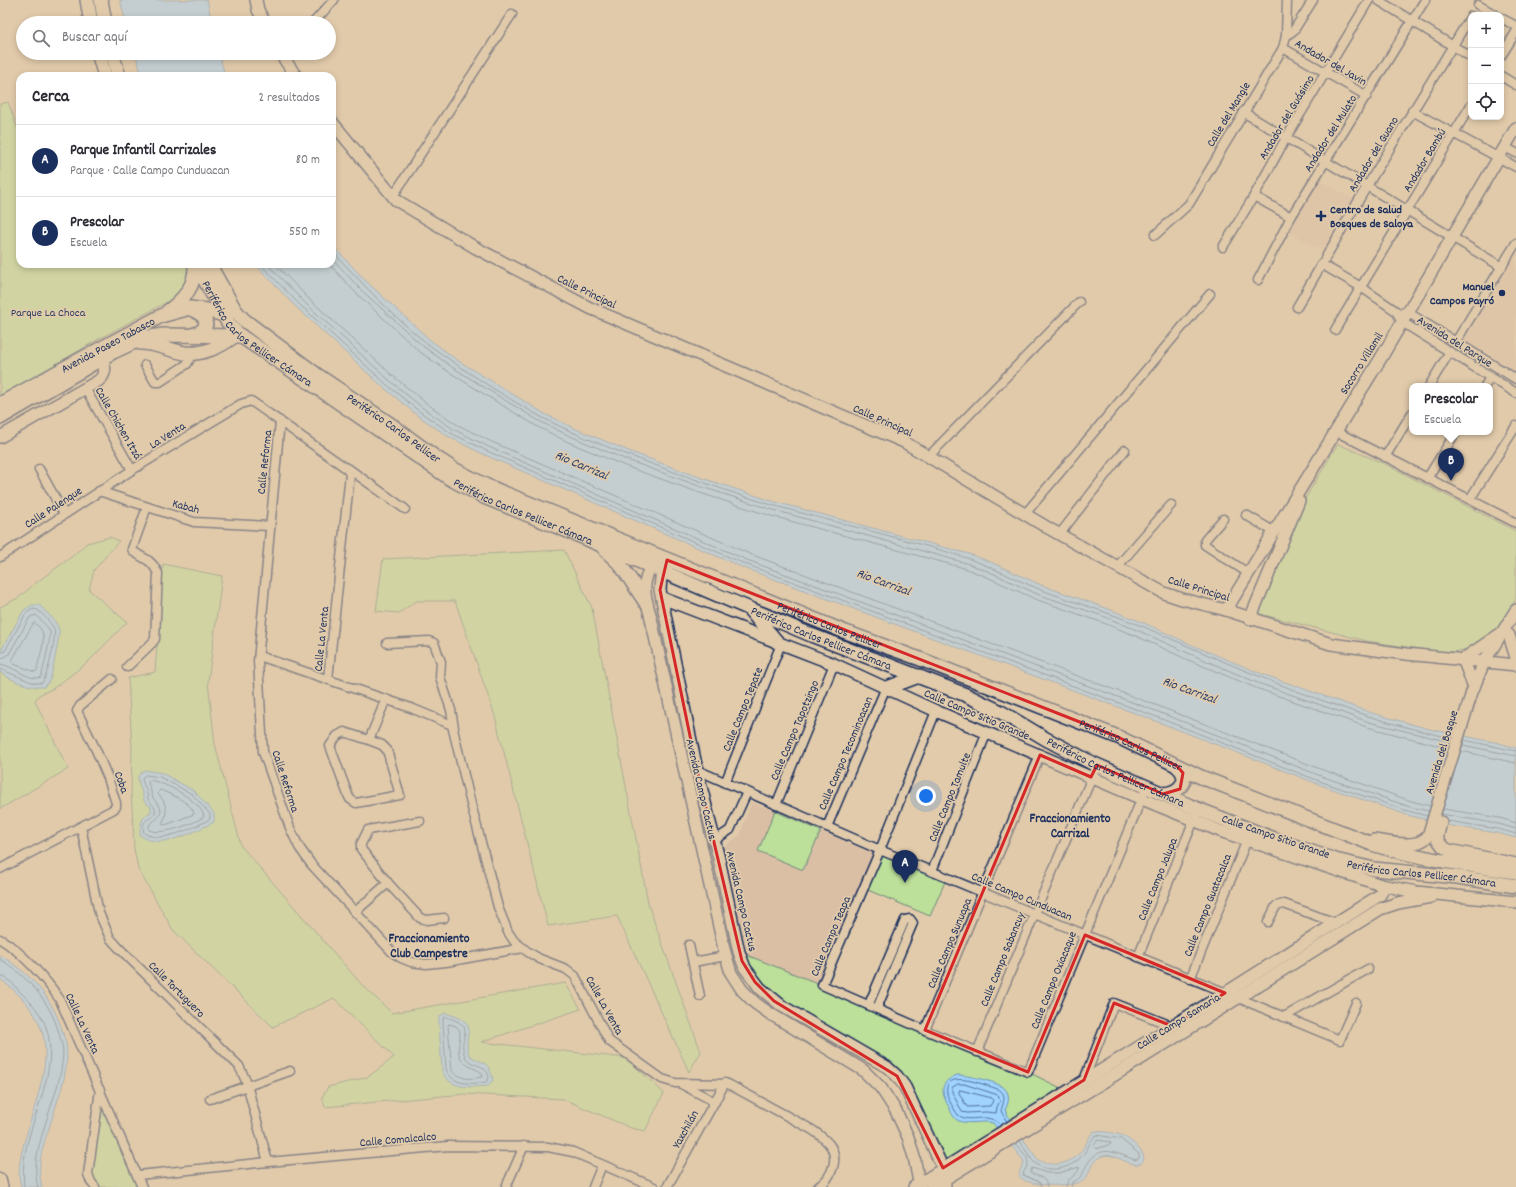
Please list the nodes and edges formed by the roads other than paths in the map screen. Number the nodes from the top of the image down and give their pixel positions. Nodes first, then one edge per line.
1 (87, 0) edge
2 (101, 0) edge
3 (334, 0) edge
4 (1287, 0) edge
5 (1313, 0) edge
6 (1369, 0) edge
7 (1378, 0) edge
8 (1425, 0) edge
9 (258, 1) edge
10 (1479, 2) edge
11 (1473, 12) edge
12 (1492, 12) edge
13 (512, 14) dead end
14 (90, 16) edge
15 (104, 16) edge
16 (261, 16) edge
17 (319, 16) edge
18 (1413, 20) junction
19 (1468, 20) edge
20 (1504, 20) edge
21 (1516, 26) edge
22 (1516, 32) edge
23 (1286, 36) junction
24 (1453, 46) junction
25 (1283, 48) junction
26 (1504, 51) edge
27 (1468, 55) edge
28 (100, 60) edge
29 (114, 60) edge
30 (286, 60) edge
31 (104, 72) edge
32 (118, 72) edge
33 (294, 72) edge
34 (1326, 73) junction
35 (1504, 78) edge
36 (1516, 85) edge
37 (1367, 96) junction
38 (1468, 110) edge
39 (1412, 111) junction
40 (1243, 112) junction
41 (336, 127) edge
42 (1516, 128) edge
43 (1453, 134) junction
44 (1286, 138) junction
45 (1512, 148) edge
46 (1501, 159) junction
47 (1325, 162) junction
48 (1516, 167) edge
49 (1367, 186) junction
50 (393, 196) junction
51 (1254, 196) junction
52 (1408, 210) junction
53 (1291, 217) junction
54 (1155, 235) dead end
55 (1455, 239) junction
56 (1516, 242) edge
57 (1223, 247) dead end
58 (1321, 264) junction
59 (1502, 267) junction
60 (195, 268) edge
61 (197, 268) edge
62 (210, 268) edge
63 (1258, 280) dead end
64 (1361, 287) junction
65 (1210, 294) dead end
66 (1079, 302) dead end
67 (1297, 306) dead end
68 (190, 308) junction
69 (161, 316) junction
70 (1405, 317) junction
71 (231, 326) junction
72 (1335, 330) dead end
73 (192, 335) junction
74 (1455, 343) junction
75 (128, 344) junction
76 (1449, 352) junction
77 (193, 353) junction
78 (102, 359) junction
79 (145, 365) dead end
80 (1490, 377) junction
81 (1516, 379) edge
82 (1430, 383) edge
83 (1487, 383) edge
84 (85, 388) junction
85 (1516, 393) edge
86 (0, 404) edge
87 (0, 418) edge
88 (1409, 418) edge
89 (280, 421) junction
90 (1516, 426) edge
91 (1338, 432) junction
92 (1454, 435) edge
93 (0, 437) edge
94 (1125, 450) dead end
95 (928, 457) junction
96 (1385, 457) junction
97 (346, 468) junction
98 (39, 469) dead end
99 (132, 470) junction
100 (1428, 477) junction
101 (99, 491) junction
102 (1470, 499) junction
103 (1172, 505) dead end
104 (147, 507) junction
105 (405, 509) dead end
106 (64, 514) junction
107 (1025, 514) junction
108 (1246, 515) dead end
109 (1223, 519) dead end
110 (1515, 521) edge
111 (270, 526) junction
112 (1273, 531) junction
113 (1059, 534) junction
114 (598, 544) junction
115 (0, 557) edge
116 (652, 561) junction
117 (665, 566) junction
118 (1117, 567) junction
119 (1248, 573) junction
120 (662, 598) junction
121 (646, 603) junction
122 (747, 607) junction
123 (1226, 610) junction
124 (1516, 610) edge
125 (1250, 619) junction
126 (1516, 623) edge
127 (1506, 633) junction
128 (387, 643) dead end
129 (779, 643) junction
130 (259, 656) junction
131 (1516, 658) edge
132 (1463, 659) junction
133 (1488, 663) junction
134 (834, 664) junction
135 (1516, 665) edge
136 (127, 667) dead end
137 (919, 676) junction
138 (112, 679) dead end
139 (328, 679) junction
140 (886, 688) junction
141 (1474, 691) junction
142 (386, 699) junction
143 (936, 711) junction
144 (454, 728) junction
145 (987, 732) junction
146 (369, 740) junction
147 (1040, 755) junction
148 (1097, 765) junction
149 (1177, 766) junction
150 (697, 770) junction
151 (1091, 777) junction
152 (1201, 777) junction
153 (725, 783) junction
154 (1147, 787) junction
155 (747, 792) junction
156 (1163, 794) junction
157 (1142, 799) junction
158 (776, 804) junction
159 (1196, 813) junction
160 (420, 821) dead end
161 (81, 827) junction
162 (827, 827) junction
163 (1433, 834) junction
164 (1355, 838) junction
165 (714, 840) junction
166 (1247, 840) junction
167 (880, 850) junction
168 (1516, 864) edge
169 (0, 869) edge
170 (932, 871) junction
171 (1516, 872) edge
172 (388, 882) junction
173 (1381, 885) junction
174 (1516, 886) edge
175 (983, 892) junction
176 (1444, 894) junction
177 (1516, 902) edge
178 (355, 912) junction
179 (1034, 913) junction
180 (444, 918) dead end
181 (1268, 922) dead end
182 (1336, 923) junction
183 (1084, 935) junction
184 (0, 939) edge
185 (689, 945) dead end
186 (523, 948) junction
187 (726, 956) junction
188 (1138, 957) junction
189 (693, 962) junction
190 (1368, 969) dead end
191 (1190, 979) junction
192 (1225, 993) junction
193 (700, 996) dead end
194 (1238, 998) junction
195 (1356, 1003) dead end
196 (873, 1006) junction
197 (1284, 1017) junction
198 (1172, 1026) junction
199 (925, 1030) junction
200 (977, 1052) junction
201 (290, 1071) dead end
202 (1028, 1072) joint
203 (1084, 1080) junction
204 (678, 1083) junction
205 (725, 1083) junction
206 (247, 1086) junction
207 (100, 1089) junction
208 (210, 1099) dead end
209 (714, 1102) junction
210 (524, 1146) junction
211 (268, 1162) junction
212 (602, 1165) junction
213 (138, 1175) junction
214 (944, 1178) edge
215 (0, 1179) edge
216 (143, 1186) edge
217 (917, 1186) edge
218 (2, 1187) edge
219 (95, 1187) edge
220 (506, 1187) edge
221 (593, 1187) edge
222 (654, 1187) edge
223 (667, 1187) edge
224 (818, 1187) edge
225 (932, 1187) edge

1 - 14 main road
2 - 15 main road
3 - 17 street
4 - 23 street
5 - 23 street, Calle del Mangle
6 - 34 street, Andador del Guásimo
7 - 18 street
8 - 18 street, Andador del Mulato
9 - 16 street
10 - 11 street, Andador del Guano
10 - 12 street
13 - 50 street
18 - 24 street
18 - 37 street, Andador del Mulato
19 - 24 street, Andador del Guano
20 - 21 street
22 - 26 street
23 - 25 street, Calle del Mangle
24 - 27 street
24 - 39 street, Andador del Guano
25 - 34 street, Andador del Javin
25 - 40 street, Calle del Mangle
28 - 31 main road
29 - 32 main road
30 - 33 street
34 - 37 street, Andador del Javin
34 - 44 street, Andador del Guásimo
35 - 36 street
37 - 47 street, Andador del Mulato
38 - 43 street, Andador Bambú
39 - 43 street
39 - 49 street, Andador del Guano
40 - 44 street
40 - 54 street, Calle del Mangle
41 - 50 street, Calle Principal
42 - 45 street, Socorro Villamil
43 - 46 street
43 - 52 street, Andador Bambú
44 - 47 street
44 - 51 street, Andador del Guásimo
45 - 46 street, Socorro Villamil
46 - 48 street
46 - 55 street, Socorro Villamil
47 - 49 street
47 - 53 street, Andador del Mulato
49 - 52 street
49 - 58 street, Andador del Guano
50 - 95 street, Calle Principal
51 - 53 street
51 - 57 street, Andador del Guásimo
52 - 55 street
52 - 64 street, Andador Bambú
53 - 63 street, Andador del Mulato
55 - 59 street
55 - 70 street, Socorro Villamil
56 - 59 street
58 - 64 street
58 - 67 street, Andador del Guano
59 - 74 street
60 - 69 main road
61 - 71 main road, Periférico Carlos Pellicer Cámara
62 - 71 main road, Periférico Carlos Pellicer
64 - 70 street
64 - 72 street, Andador Bambú
65 - 107 street
66 - 95 street
68 - 69 main road, Avenida Paseo Tabasco
68 - 71 main road, Avenida Paseo Tabasco
68 - 73 main road
69 - 86 main road, Avenida Paseo Tabasco
70 - 74 street, Avenida del Parque
70 - 76 street, Avenida del Parque
70 - 91 street, Socorro Villamil
71 - 73 main road, Avenida Paseo Tabasco
71 - 77 main road
71 - 114 main road, Periférico Carlos Pellicer Cámara
71 - 116 main road, Periférico Carlos Pellicer
73 - 75 main road, Avenida Paseo Tabasco
74 - 81 street, Avenida del Parque
75 - 77 main road
75 - 78 main road, Avenida Paseo Tabasco
76 - 80 street, Avenida del Parque
76 - 82 street
77 - 79 street
78 - 84 street, Avenida Paseo Tabasco
78 - 87 main road, Avenida Paseo Tabasco
80 - 83 street
80 - 85 street, Avenida del Parque
84 - 93 street, Avenida Paseo Tabasco
84 - 99 street, Calle Chichen Itzá
88 - 96 street
89 - 97 street
89 - 99 street, La Venta
89 - 111 street, Calle Reforma
90 - 102 street
91 - 96 street
91 - 112 street, Socorro Villamil
91 - 125 street, Socorro Villamil
92 - 100 street
94 - 113 street
95 - 107 street, Calle Principal
96 - 100 street
97 - 105 street
97 - 139 street, Calle La Venta
98 - 106 street
99 - 101 street, La Venta
100 - 102 street
101 - 104 street, Kabah
101 - 106 street, Calle Palenque
102 - 110 street
103 - 118 street
104 - 111 street, Kabah
104 - 136 street
106 - 115 street, Calle Palenque
107 - 113 street, Calle Principal
108 - 112 street
109 - 119 street
111 - 130 street, Calle Reforma
112 - 119 street, Socorro Villamil
113 - 118 street, Calle Principal
114 - 116 main road, Periférico Carlos Pellicer Cámara
114 - 121 main road
116 - 117 main road, Periférico Carlos Pellicer
116 - 121 street, Avenida Campo Cactus.
117 - 120 street, Avenida Campo Cactus
117 - 122 main road, Periférico Carlos Pellicer Cámara
117 - 149 main road, Periférico Carlos Pellicer
118 - 123 street, Calle Principal
119 - 123 street, Socorro Villamil
120 - 129 street, Calle Campo Sitio Grande
120 - 150 street, Avenida Campo Cactus
121 - 187 street, Avenida Campo Cactus.
122 - 129 main road
122 - 137 main road, Periférico Carlos Pellicer Cámara
123 - 125 street, Calle Principal
124 - 127 street, Avenida del Bosque
125 - 132 street, Calle Principal
126 - 127 street, Avenida del Bosque
127 - 131 street
127 - 132 street
127 - 133 street, Avenida del Bosque
128 - 144 street, Calle La Venta
129 - 134 street, Calle Campo Sitio Grande
129 - 153 street, Calle Campo Tepate
130 - 139 street
130 - 178 street, Calle Reforma
132 - 133 street, Calle Principal
132 - 141 street
133 - 135 street, Calle Principal
133 - 141 street, Avenida del Bosque
134 - 140 street, Calle Campo Sitio Grande
134 - 158 street, Calle Campo Tapotzingo
137 - 140 main road
137 - 148 main road, Periférico Carlos Pellicer Cámara
138 - 161 street, Coba
139 - 142 street, Calle La Venta
140 - 143 street, Calle Campo Sitio Grande
140 - 162 street, Calle Campo Tecominoacan
141 - 163 street, Avenida del Bosque
142 - 144 street, Calle La Venta
142 - 146 street
143 - 145 street, Calle Campo Sitio Grande
143 - 167 street, Calle Campo Teapa
144 - 186 street, Calle La Venta
145 - 147 street, Calle Campo Sitio Grande
145 - 170 street, Calle Campo Tamulte
146 - 146 street
147 - 151 street, Calle Campo Sitio Grande
147 - 175 street, Calle Campo Sunuapa
148 - 151 street, Calle Campo Sabancuy
148 - 154 main road, Periférico Carlos Pellicer Cámara
149 - 152 main road, Periférico Carlos Pellicer
149 - 156 main road
150 - 153 street, Calle Campo Cunduacan
150 - 165 street, Avenida Campo Cactus
151 - 157 street, Calle Campo Sitio Grande
151 - 179 street, Calle Campo Sabancuy
152 - 159 main road
152 - 164 main road, Periférico Carlos Pellicer
153 - 155 street, Calle Campo Cunduacan
154 - 156 main road, Periférico Carlos Pellicer Cámara
154 - 157 street, Calle Campo Oxiacaque
155 - 158 street, Calle Campo Cunduacan
155 - 165 street
156 - 159 main road, Periférico Carlos Pellicer Cámara
157 - 159 street, Calle Campo Sitio Grande
157 - 183 street, Calle Campo Oxiacaque
158 - 162 street, Calle Campo Cunduacan
159 - 166 street, Calle Campo Sitio Grande
159 - 174 main road, Periférico Carlos Pellicer Cámara
159 - 188 street, Calle Campo Jalupa
160 - 172 street
161 - 169 street, Coba
161 - 206 street, Calle Tortuguero
162 - 167 street, Calle Campo Cunduacan
163 - 164 street
163 - 168 street
164 - 171 main road, Periférico Carlos Pellicer
165 - 214 street, Avenida Campo Cactus
166 - 173 street, Calle Campo Sitio Grande
166 - 191 street, Calle Campo Guatacalca
167 - 170 street, Calle Campo Cunduacan
167 - 196 street, Calle Campo Teapa
170 - 175 street, Calle Campo Cunduacan
172 - 178 street
172 - 180 street
173 - 176 street, Calle Campo Sitio Grande
173 - 182 street, Calle Campo Samaria
175 - 179 street, Calle Campo Cunduacan
175 - 199 street, Calle Campo Sunuapa
176 - 177 street, Calle Campo Sitio Grande
176 - 194 street, Calle Campo Samaria
178 - 186 street, Calle Reforma
179 - 183 street, Calle Campo Cunduacan
179 - 200 street, Calle Campo Sabancuy
181 - 182 street
182 - 192 street, Calle Campo Samaria
183 - 188 street, Calle Campo Cunduacan
183 - 202 street, Calle Campo Oxiacaque
184 - 207 street, Calle La Venta
185 - 189 street
186 - 204 street, Calle La Venta
187 - 189 street
187 - 217 street, Avenida Campo Cactus.
188 - 191 street, Calle Campo Cunduacan
189 - 193 street
190 - 197 street
191 - 192 street, Calle Campo Cunduacan
192 - 194 street, Calle Campo Cunduacan
192 - 198 street, Calle Campo Samaria
194 - 197 street, Calle Campo Cunduacan
194 - 214 street, Calle Campo Samaria
195 - 197 street, Calle Campo Cunduacan
196 - 196 street
196 - 199 street, Calle Campo Teapa
198 - 203 street, Calle Campo Samaria
198 - 203 street
199 - 200 street, Calle Campo Teapa
200 - 202 street, Calle Campo Teapa
201 - 206 street
203 - 214 street, Calle Campo Samaria
204 - 205 street, Calle La Venta
204 - 209 street
205 - 209 street, Yaxchilán
205 - 224 street, Calle La Venta
206 - 208 street
206 - 211 street, Calle Tortuguero
207 - 213 street, Calle La Venta
207 - 219 street
209 - 223 street, Yaxchilán
210 - 211 street, Calle Comalcalco
210 - 212 street, Calle Comalcalco
210 - 220 street
211 - 213 street, Calle Comalcalco
212 - 221 street
212 - 222 street, Calle Comalcalco
213 - 216 street, Calle La Venta
214 - 217 street, Calle Campo Samaria
214 - 225 street, Calle Campo Samaria
215 - 218 street

